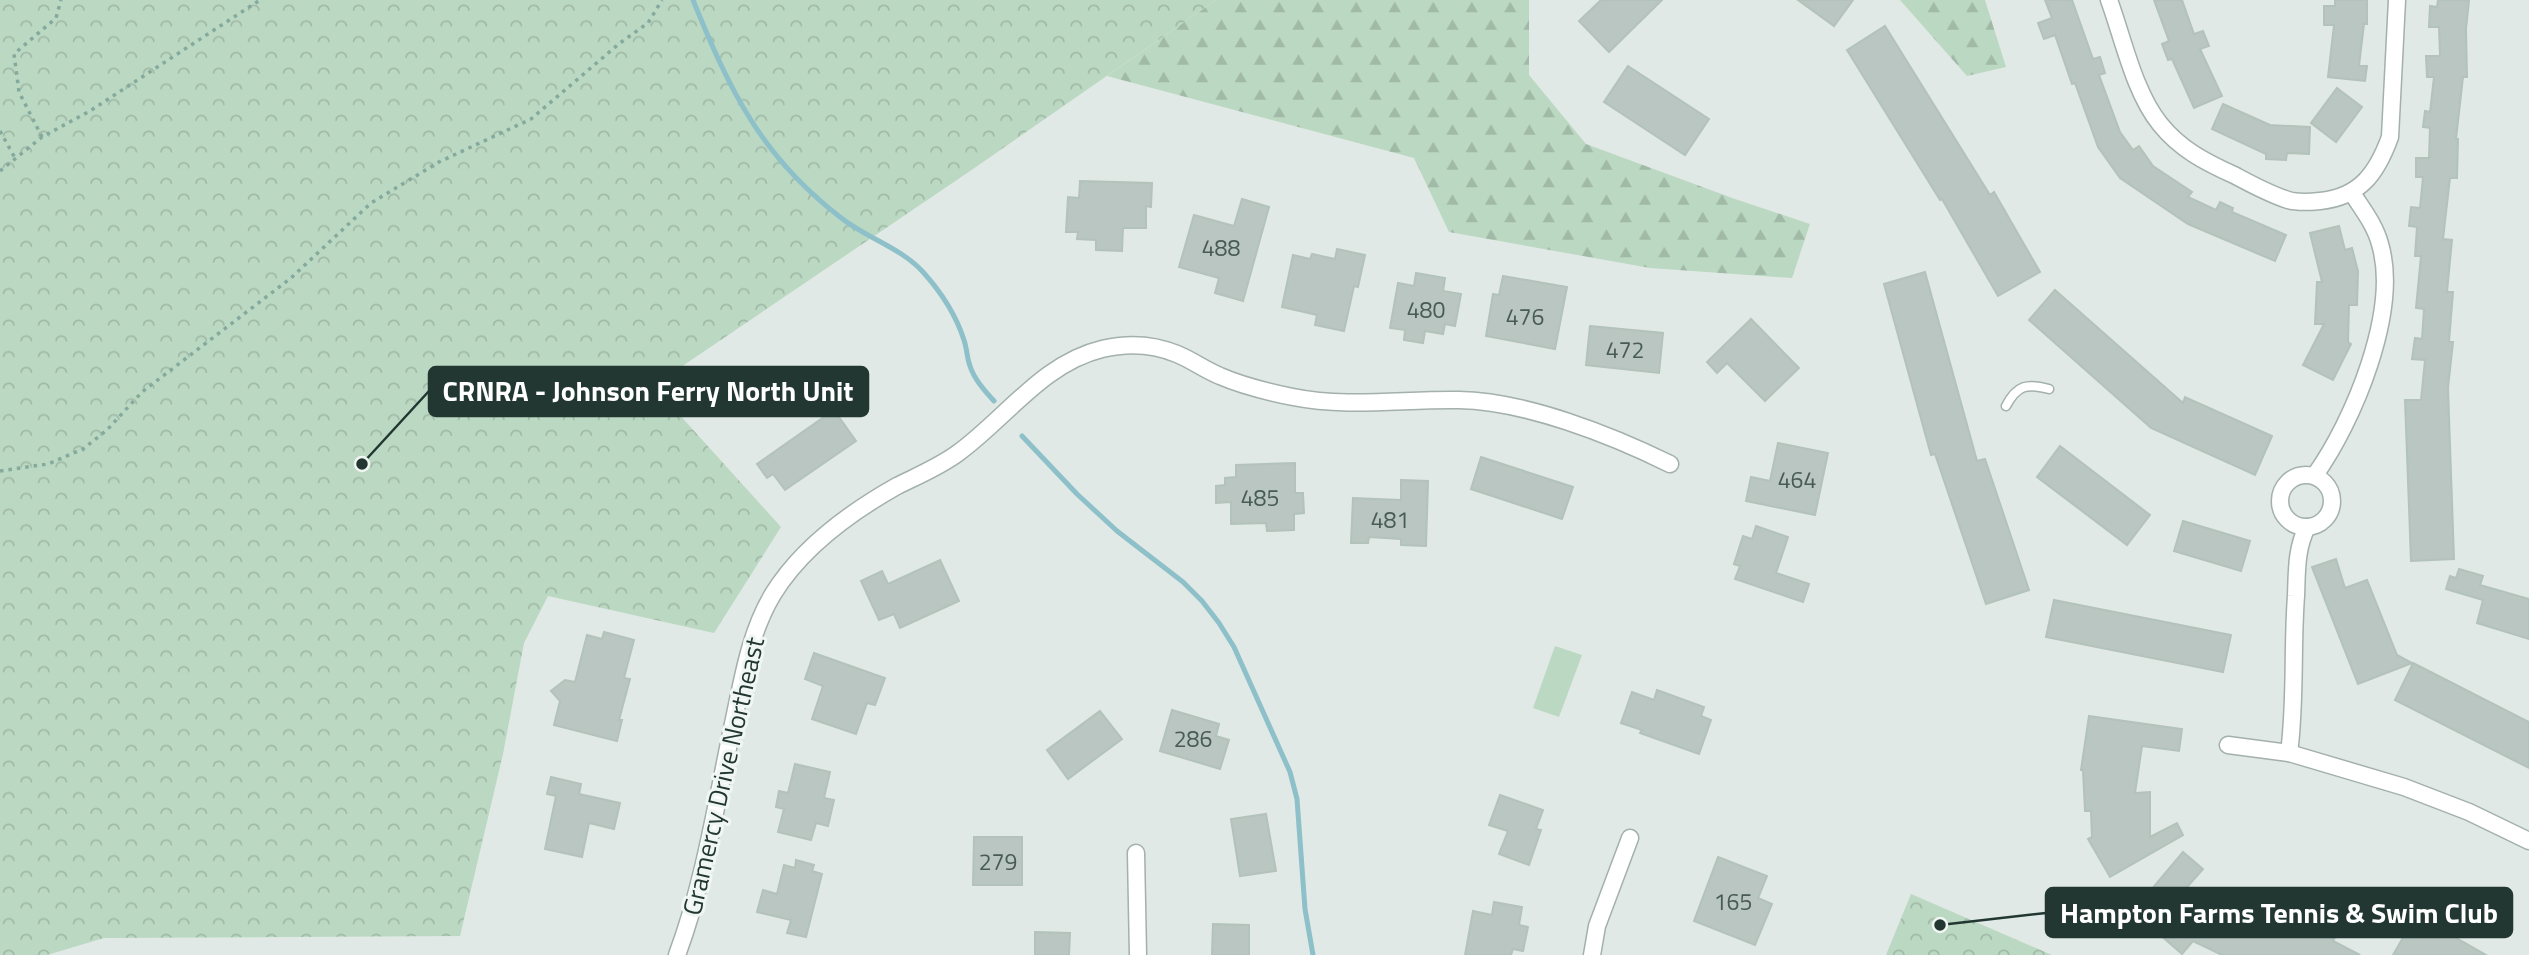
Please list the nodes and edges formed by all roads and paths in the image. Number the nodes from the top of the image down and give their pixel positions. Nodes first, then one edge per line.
1 (61, 0) edge
2 (260, 0) edge
3 (662, 0) edge
4 (2109, 0) edge
5 (2397, 0) edge
6 (0, 131) edge
7 (43, 137) junction
8 (15, 158) junction
9 (0, 170) edge
10 (2352, 193) junction
11 (2049, 389) dead end
12 (2006, 406) dead end
13 (1670, 464) dead end
14 (0, 471) edge
15 (2315, 475) junction
16 (2306, 527) junction
17 (2228, 745) dead end
18 (2289, 753) junction
19 (1630, 838) dead end
20 (2529, 841) edge
21 (1136, 853) dead end
22 (677, 955) edge
23 (1138, 955) edge
24 (1592, 955) edge

1 - 7 path
2 - 7 path
3 - 14 path
4 - 10 street
5 - 10 street
6 - 8 path
7 - 8 path
8 - 9 path
10 - 15 street
11 - 12 lane
13 - 22 street, Gramercy Drive Northeast
15 - 16 street
15 - 16 street
16 - 18 street
17 - 18 street
18 - 20 street
19 - 24 street
21 - 23 street

